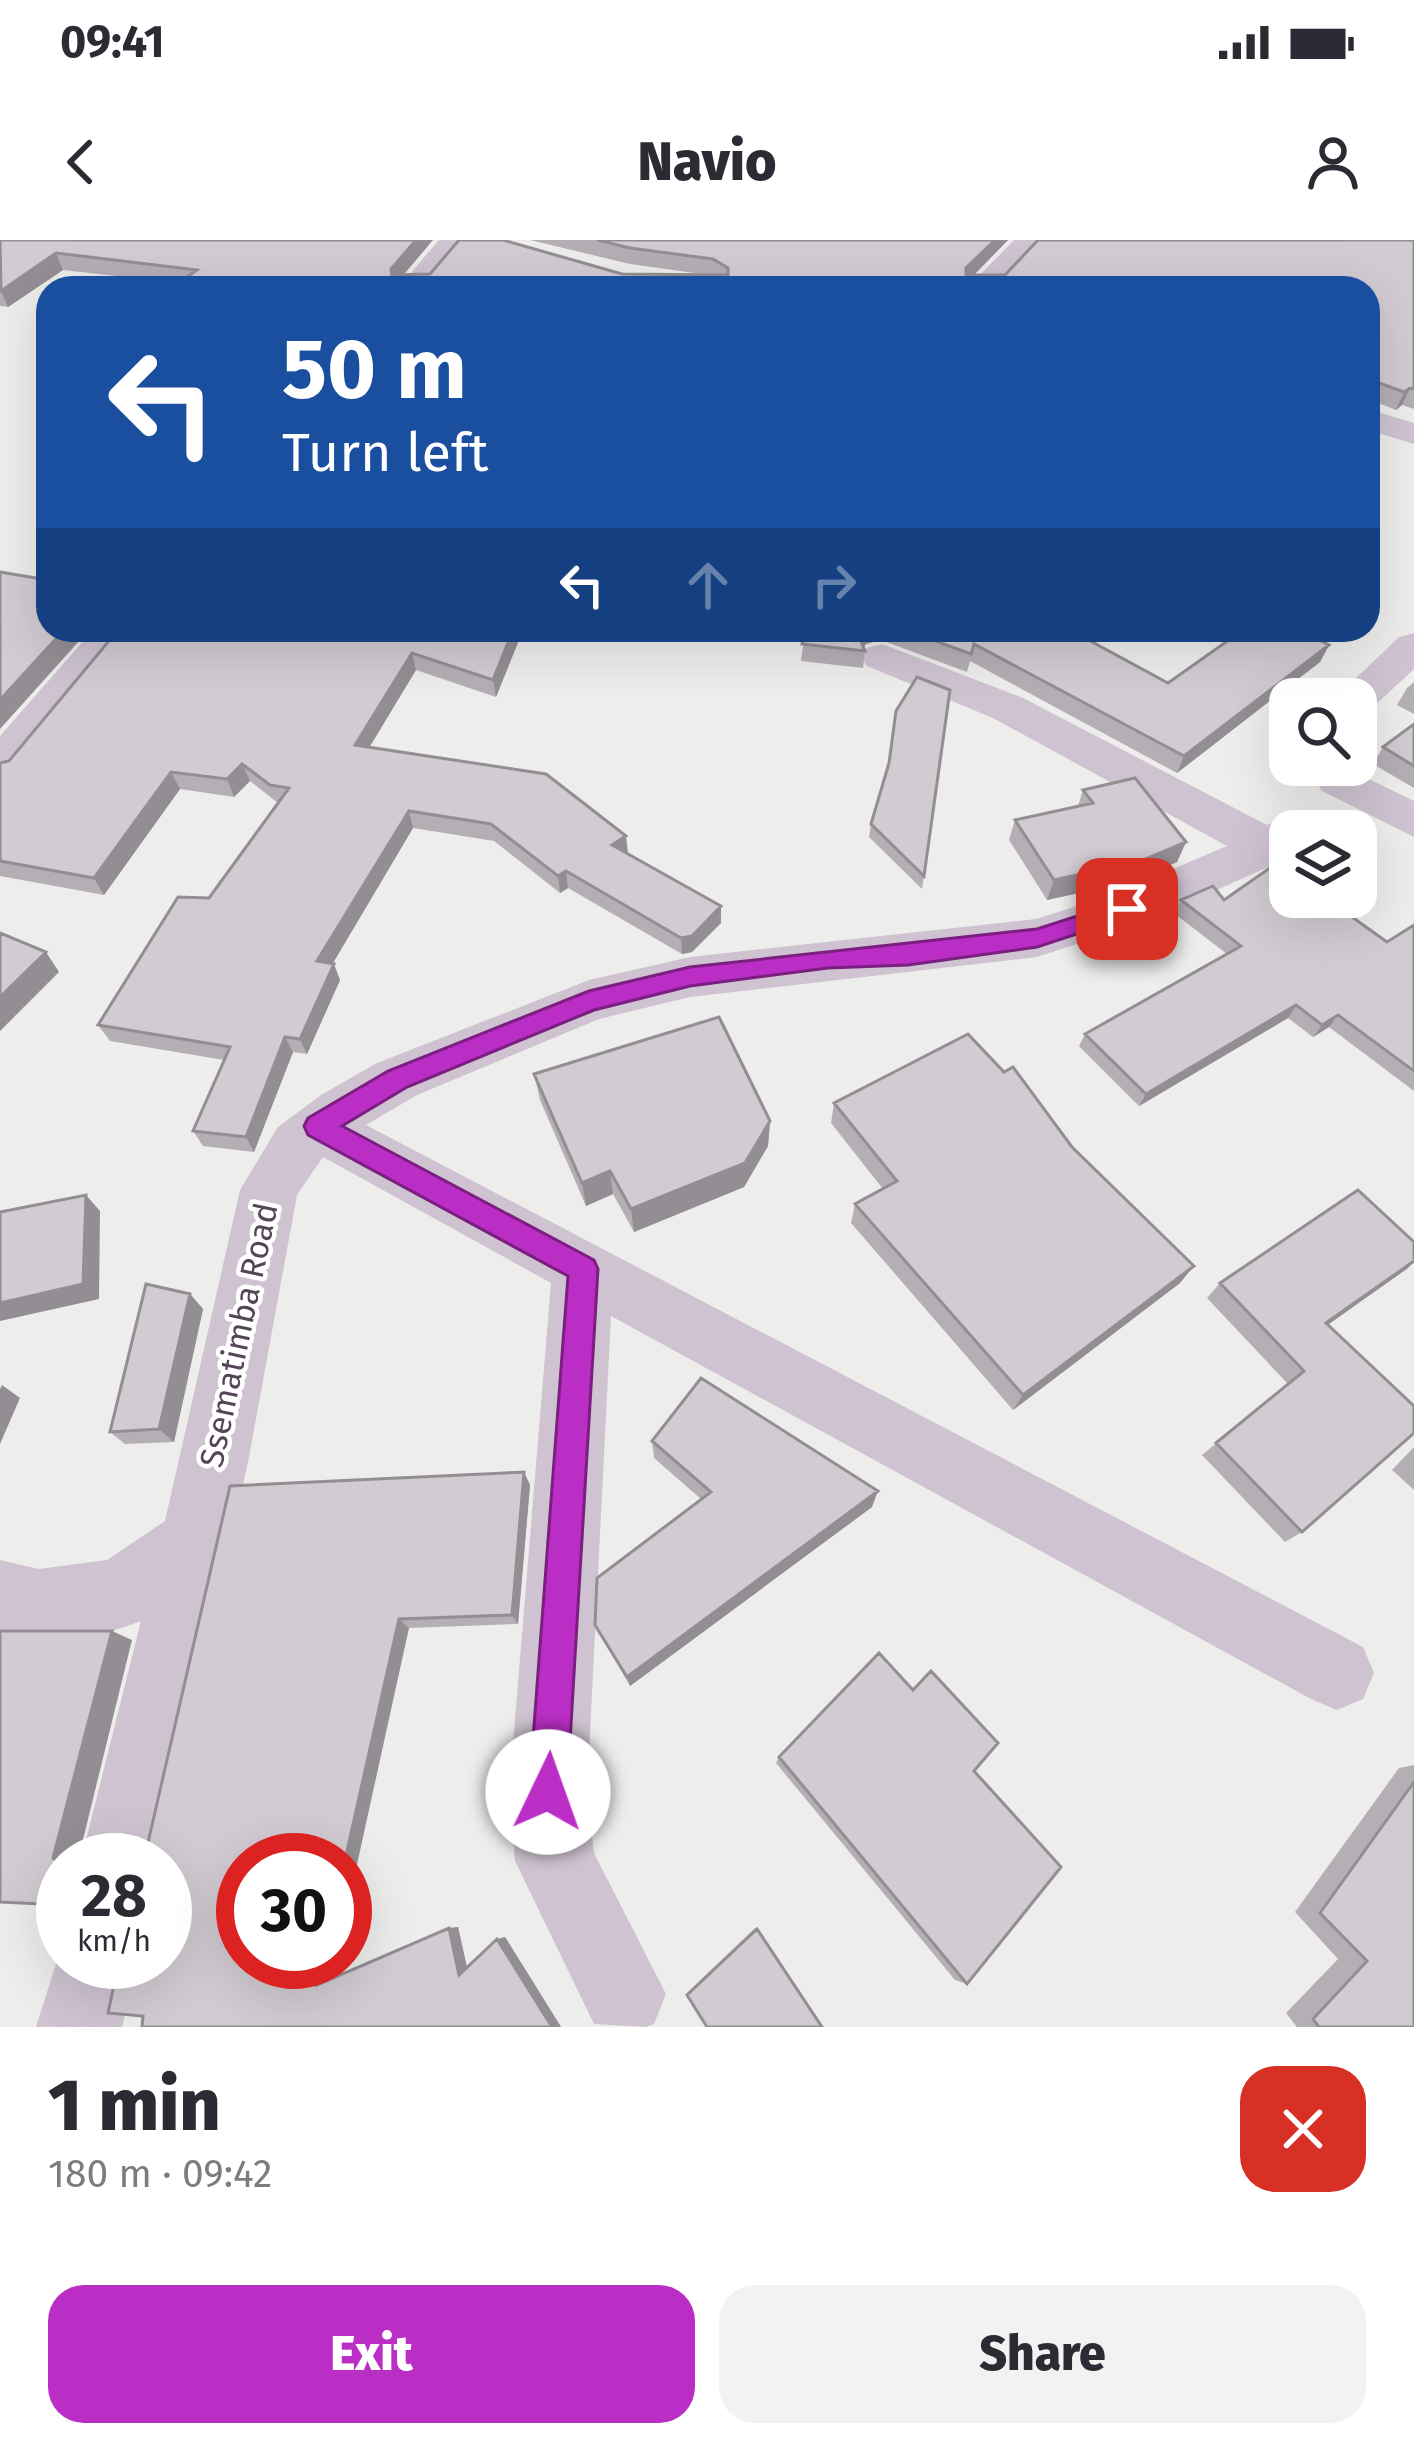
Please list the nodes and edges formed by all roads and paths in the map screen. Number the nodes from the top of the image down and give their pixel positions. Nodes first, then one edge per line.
1 (455, 240) edge
2 (1030, 240) edge
3 (424, 276) edge
4 (994, 276) edge
5 (1380, 423) edge
6 (1414, 434) edge
7 (105, 642) edge
8 (1414, 646) edge
9 (882, 657) dead end
10 (1377, 680) edge
11 (0, 765) edge
12 (1326, 786) edge
13 (1358, 786) edge
14 (1306, 810) edge
15 (1414, 821) edge
16 (1269, 830) edge
17 (1269, 844) edge
18 (318, 1126) junction
19 (583, 1269) junction
20 (193, 1544) junction
21 (0, 1596) edge
22 (1337, 1673) dead end
23 (127, 1833) edge
24 (89, 1989) edge
25 (624, 1994) dead end
26 (80, 2027) edge

1 - 3 street
2 - 4 street
5 - 6 street
7 - 11 street
8 - 10 street
9 - 16 street
12 - 14 street, Ssematimba Road
13 - 15 street
17 - 18 street, Ssematimba Road
18 - 19 street
18 - 20 street, Ssematimba Road
19 - 22 street
19 - 25 street
20 - 21 street
20 - 23 street, Ssematimba Road
24 - 26 street

